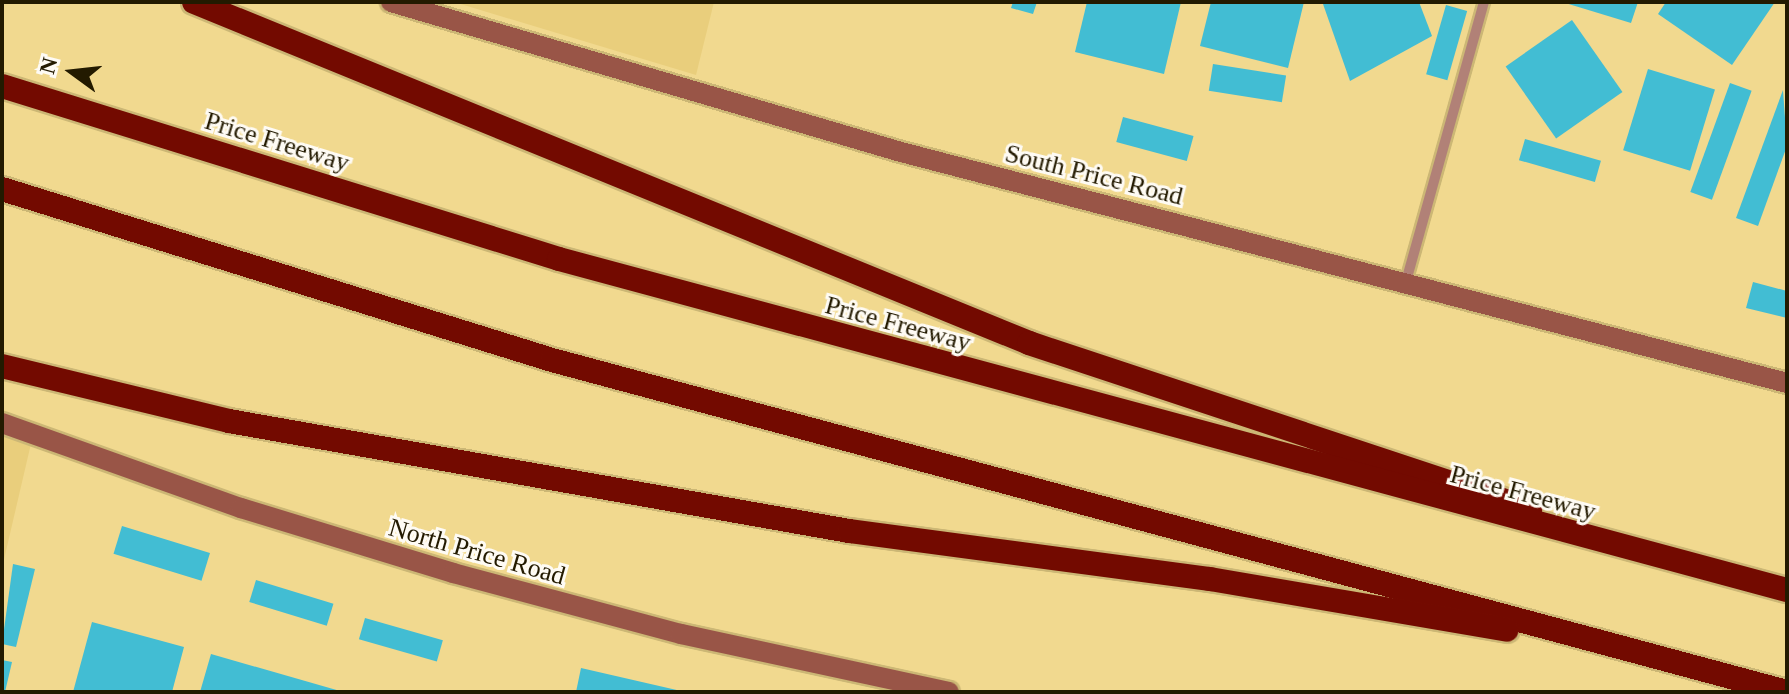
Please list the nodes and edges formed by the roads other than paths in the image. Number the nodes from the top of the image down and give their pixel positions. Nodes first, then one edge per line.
1 (194, 2) edge
2 (391, 2) edge
3 (1484, 2) edge
4 (2, 86) edge
5 (2, 189) edge
6 (1405, 285) junction
7 (2, 366) edge
8 (1787, 383) edge
9 (2, 423) edge
10 (1718, 572) junction
11 (1787, 590) edge
12 (1636, 651) junction
13 (949, 692) edge
14 (1787, 692) edge

1 - 10 highway
2 - 6 main road, South Price Road
3 - 6 lane
4 - 10 highway, Price Freeway
5 - 12 highway
6 - 8 main road, South Price Road
7 - 12 highway
9 - 13 main road, North Price Road
10 - 11 highway, Price Freeway
12 - 14 highway

